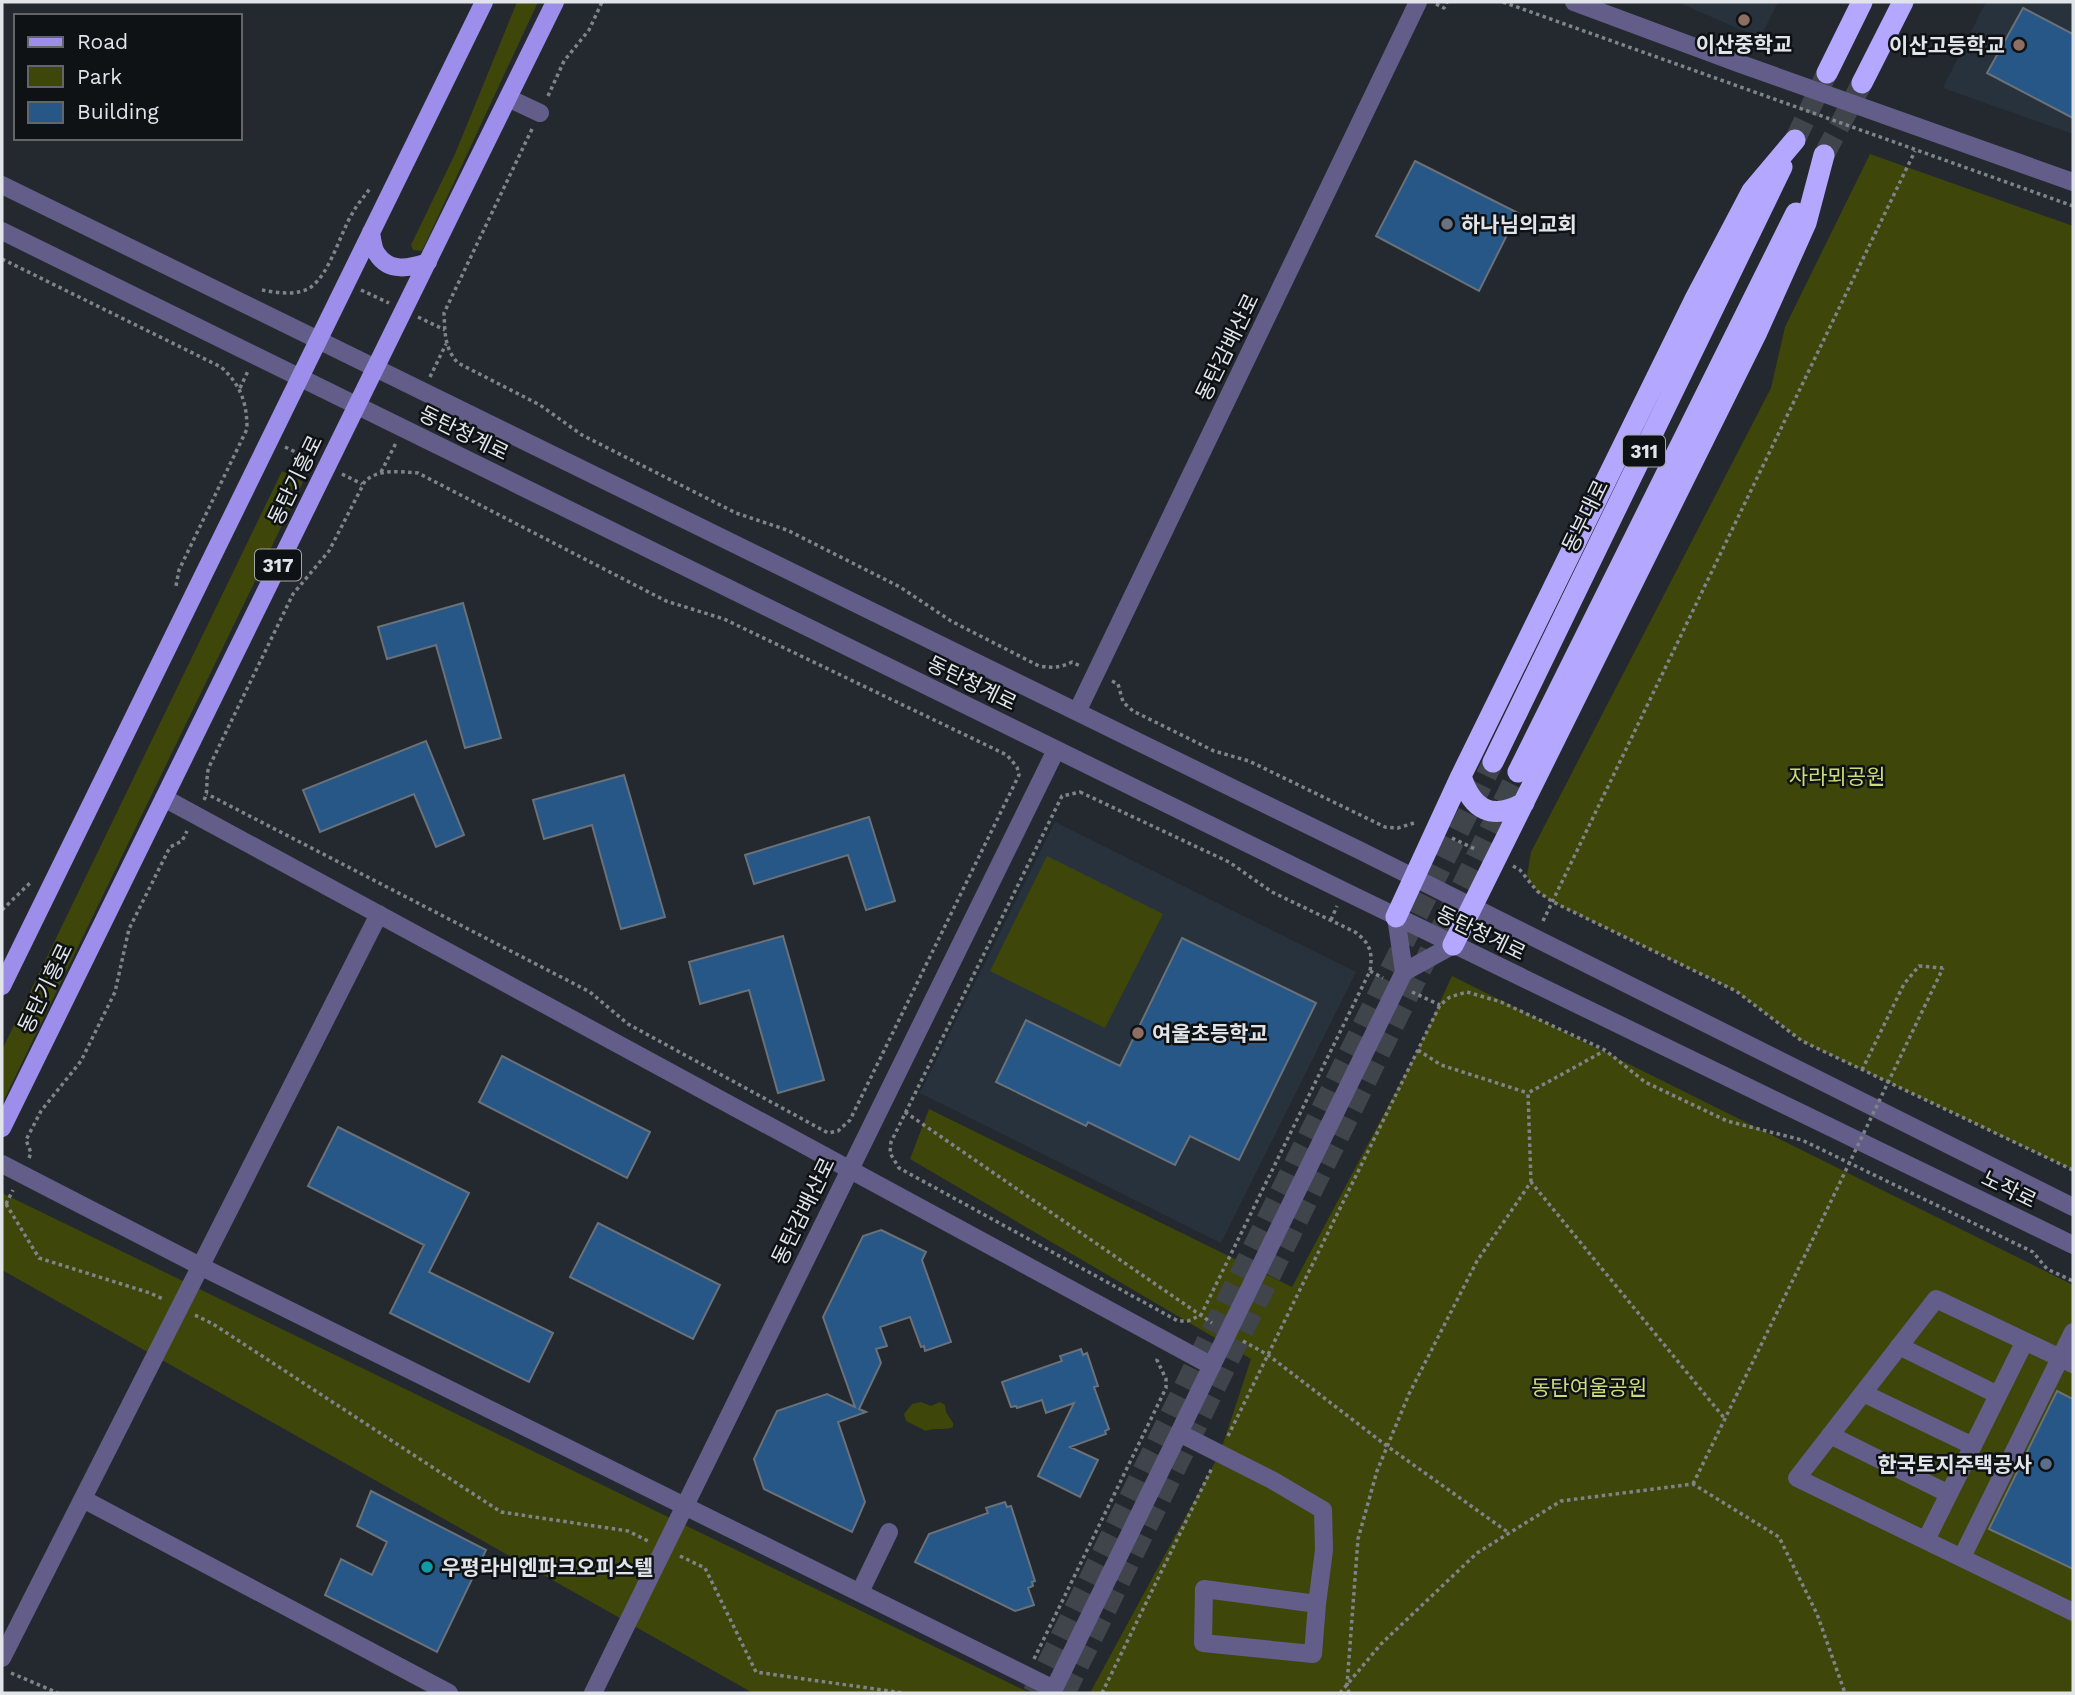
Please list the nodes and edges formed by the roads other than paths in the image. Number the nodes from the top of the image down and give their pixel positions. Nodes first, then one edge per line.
1 (484, 2) edge
2 (555, 2) edge
3 (1418, 2) edge
4 (1574, 2) edge
5 (1862, 2) edge
6 (1903, 2) edge
7 (1827, 73) tunnel mouth
8 (1862, 83) tunnel mouth
9 (508, 98) junction
10 (540, 113) road end
11 (2073, 182) edge
12 (2, 186) edge
13 (2, 231) edge
14 (371, 232) junction
15 (428, 261) junction
16 (317, 340) junction
17 (375, 368) junction
18 (300, 378) junction
19 (357, 405) junction
20 (1077, 712) junction
21 (1056, 750) junction
22 (1493, 762) tunnel mouth
23 (1518, 772) tunnel mouth
24 (1461, 776) junction
25 (164, 798) junction
26 (1524, 803) junction
27 (1415, 879) junction
28 (1472, 907) junction
29 (379, 914) junction
30 (1396, 917) junction
31 (1453, 945) junction
32 (1404, 972) junction
33 (2, 986) edge
34 (2, 1128) edge
35 (1941, 1141) joint
36 (2, 1164) edge
37 (849, 1170) junction
38 (1925, 1173) joint
39 (2073, 1207) edge
40 (2073, 1245) edge
41 (202, 1267) junction
42 (2073, 1332) edge
43 (2025, 1341) junction
44 (1899, 1346) junction
45 (2067, 1361) edge
46 (1212, 1366) junction
47 (1863, 1393) junction
48 (1998, 1395) junction
49 (1179, 1433) junction
50 (1830, 1435) junction
51 (1973, 1446) junction
52 (1949, 1494) junction
53 (83, 1500) junction
54 (685, 1505) junction
55 (889, 1532) dead end
56 (1926, 1540) junction
57 (1962, 1557) junction
58 (860, 1592) junction
59 (1317, 1604) junction
60 (2073, 1612) edge
61 (2, 1658) edge
62 (1053, 1691) edge
63 (449, 1693) edge
64 (593, 1693) edge

1 - 14 main road, 동탄기흥로
2 - 9 main road, 동탄기흥로 / 317
3 - 20 street, 동탄감배산로
4 - 11 street
5 - 7 highway
6 - 8 highway
9 - 10 street
9 - 15 main road, 동탄기흥로 / 317
12 - 16 street, 동탄청계로
13 - 18 street, 동탄청계로
14 - 15 main road
14 - 16 main road, 동탄기흥로
15 - 17 main road, 동탄기흥로 / 317
16 - 17 street, 동탄청계로
16 - 18 main road, 동탄기흥로
17 - 19 main road, 동탄기흥로 / 317
17 - 20 street, 동탄청계로
18 - 19 street, 동탄청계로
18 - 33 main road, 동탄기흥로
19 - 21 street, 동탄청계로
19 - 25 main road, 동탄기흥로 / 317
20 - 27 street, 동탄청계로
21 - 30 street, 동탄청계로
21 - 37 street, 동탄감배산로
22 - 24 highway, 동부대로 / 311
23 - 26 highway, 311
24 - 26 highway
24 - 27 highway
25 - 29 street
25 - 34 main road, 동탄기흥로 / 317
26 - 28 highway
27 - 28 street, 동탄청계로
27 - 30 highway
28 - 31 highway
28 - 35 street, 동탄청계로
29 - 37 street
29 - 41 street
30 - 31 street, 동탄청계로
30 - 32 street
31 - 32 street
31 - 38 street, 동탄청계로
32 - 46 street
35 - 39 street, 노작로
36 - 41 street
37 - 46 street
37 - 54 street, 동탄감배산로
38 - 40 street, 노작로
41 - 53 street
41 - 54 street
42 - 45 street
43 - 44 street
43 - 45 street
43 - 48 street
44 - 47 street
44 - 48 street
45 - 57 street
46 - 49 street
47 - 50 street
47 - 51 street
48 - 51 street
49 - 59 street
49 - 62 street
50 - 52 street
50 - 56 street
51 - 52 street
52 - 56 street
53 - 61 street
53 - 63 street
54 - 58 street
54 - 64 street, 동탄감배산로
55 - 58 street
56 - 57 street
57 - 60 street
58 - 62 street
59 - 59 street

